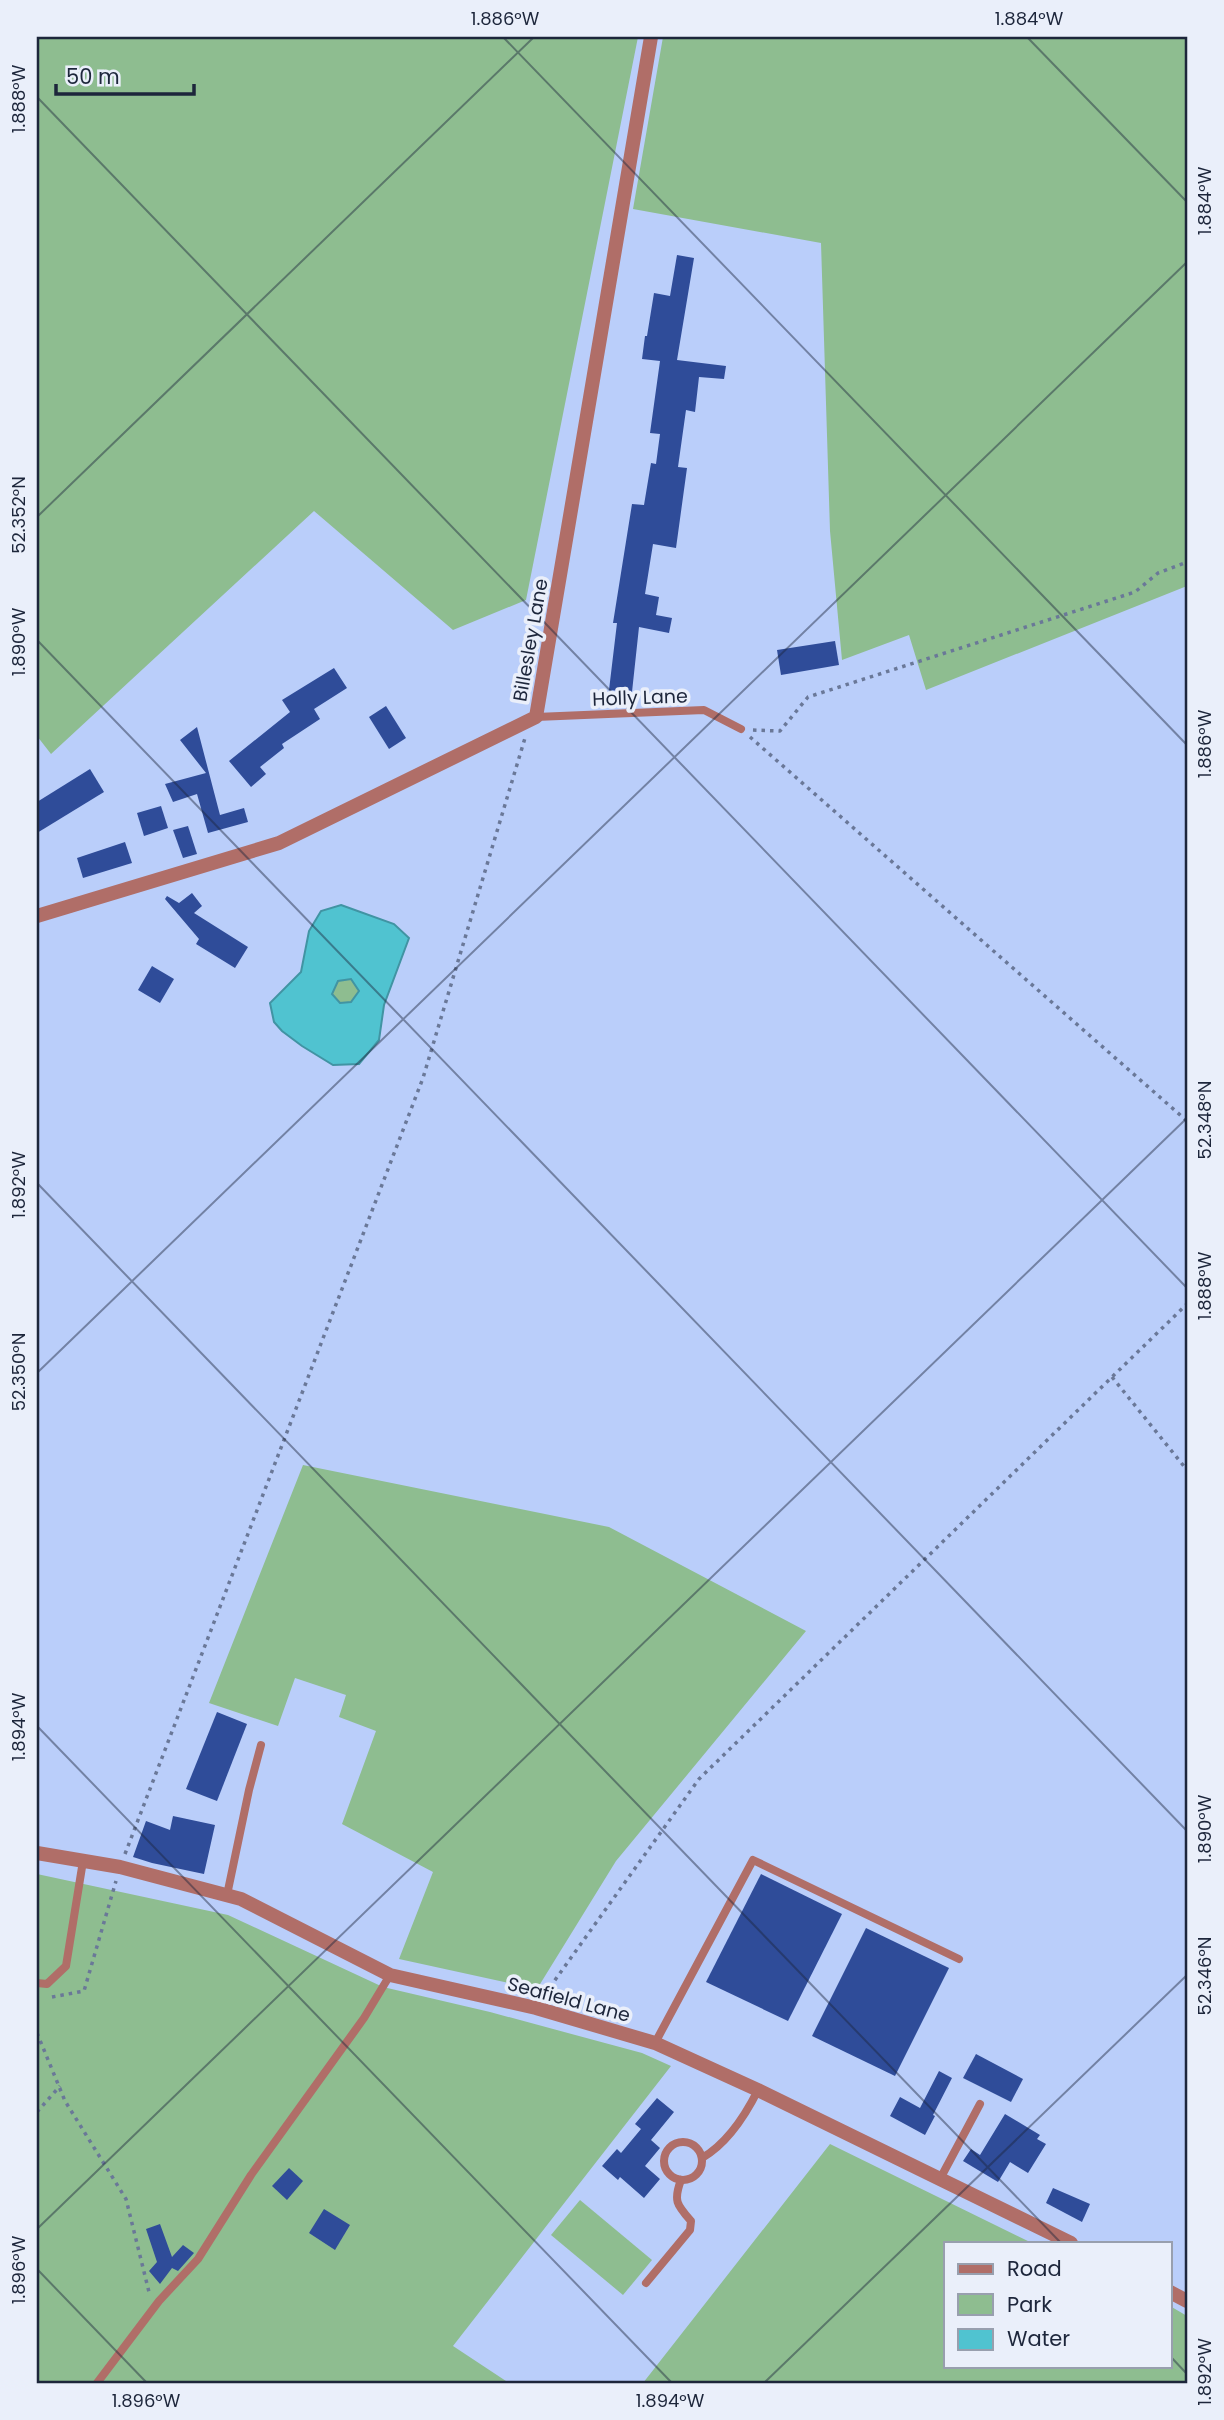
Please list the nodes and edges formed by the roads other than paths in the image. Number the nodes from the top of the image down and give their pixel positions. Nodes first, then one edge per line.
1 (651, 37) edge
2 (534, 718) junction
3 (741, 729) road end
4 (37, 916) edge
5 (261, 1745) dead end
6 (37, 1853) edge
7 (83, 1861) junction
8 (227, 1895) junction
9 (959, 1959) dead end
10 (390, 1975) junction
11 (37, 1983) edge
12 (655, 2043) junction
13 (758, 2090) junction
14 (980, 2104) dead end
15 (702, 2158) junction
16 (940, 2179) junction
17 (681, 2180) junction
18 (1069, 2242) edge
19 (646, 2283) dead end
20 (97, 2383) edge

1 - 2 street, Billesley Lane
2 - 3 lane, Holly Lane
2 - 4 street, Billesley Lane
5 - 8 lane
6 - 7 street, Seafield Lane
7 - 8 street, Seafield Lane
7 - 11 lane
8 - 10 street, Seafield Lane
9 - 12 lane
10 - 12 street, Seafield Lane
10 - 20 lane
12 - 13 street, Seafield Lane
13 - 15 lane
13 - 16 street, Seafield Lane
14 - 16 lane
15 - 17 lane
15 - 17 lane
16 - 18 street, Seafield Lane
17 - 19 lane

